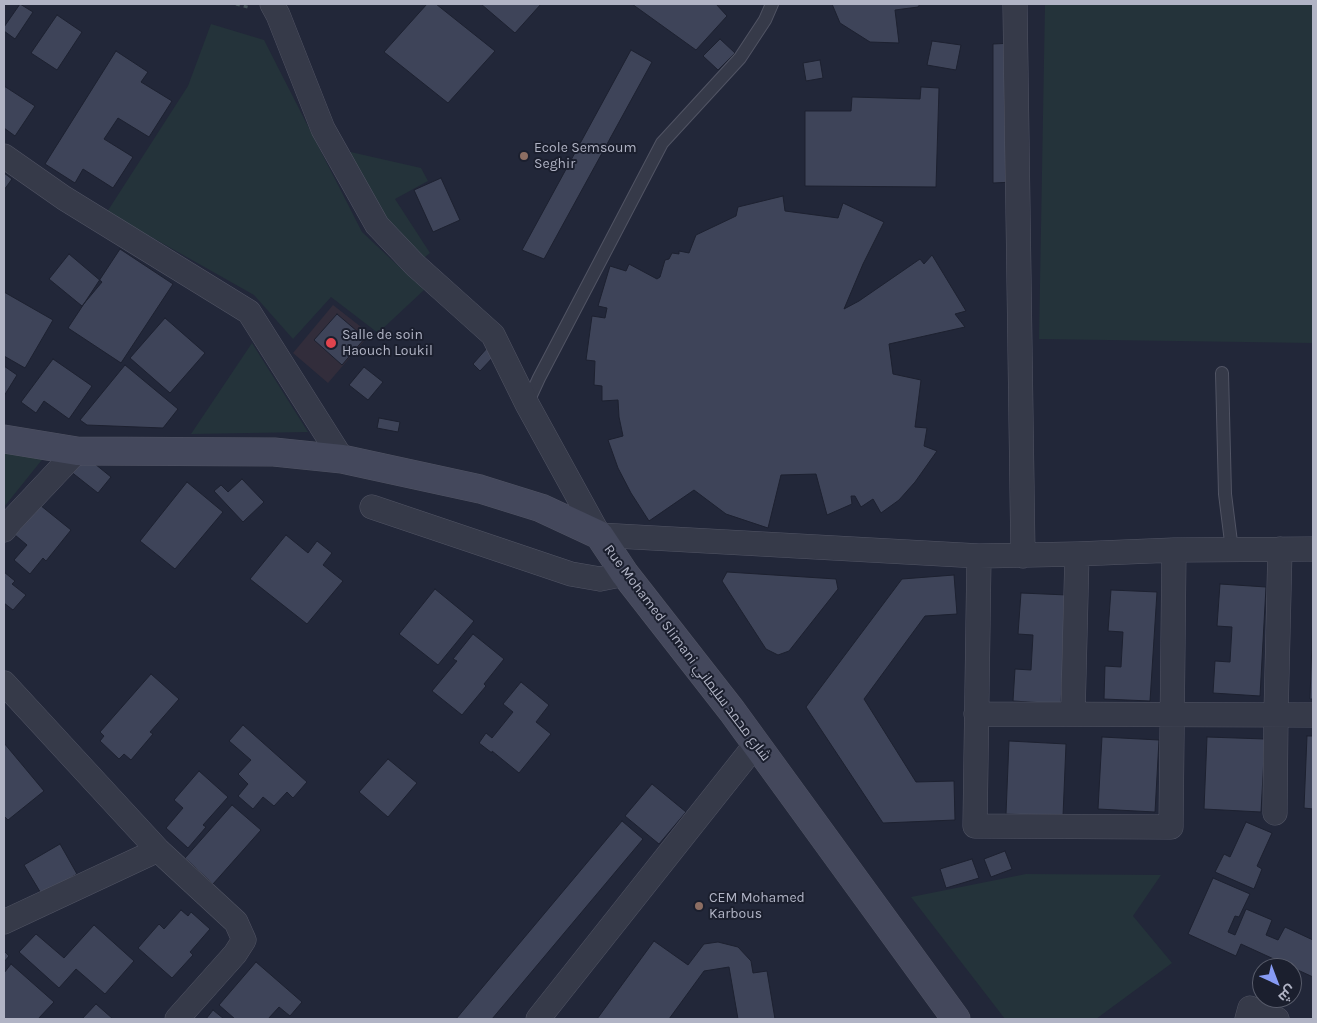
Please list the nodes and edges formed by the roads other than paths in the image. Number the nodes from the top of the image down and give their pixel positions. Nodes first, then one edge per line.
1 (272, 4) edge
2 (772, 4) edge
3 (1015, 4) edge
4 (4, 156) edge
5 (1222, 372) dead end
6 (527, 404) junction
7 (4, 439) edge
8 (78, 451) junction
9 (342, 459) junction
10 (372, 507) dead end
11 (4, 530) edge
12 (599, 535) junction
13 (1280, 549) junction
14 (1313, 549) edge
15 (1174, 550) junction
16 (1232, 550) junction
17 (1077, 554) junction
18 (979, 556) junction
19 (1023, 556) junction
20 (625, 574) junction
21 (4, 683) edge
22 (976, 714) junction
23 (1072, 714) junction
24 (1172, 714) junction
25 (1276, 714) junction
26 (1313, 715) edge
27 (756, 744) junction
28 (1275, 813) dead end
29 (158, 850) junction
30 (4, 922) edge
31 (951, 1017) edge
32 (177, 1019) edge
33 (538, 1019) edge
34 (1247, 1019) edge
35 (1277, 1019) edge

1 - 6 street
2 - 6 lane
3 - 19 street
4 - 9 street
5 - 16 lane
6 - 12 street
7 - 8 street, Rue Mohamed Slimani شارع محمد سليماني
8 - 9 street, Rue Mohamed Slimani شارع محمد سليماني
8 - 11 street
9 - 12 street, Rue Mohamed Slimani شارع محمد سليماني
10 - 20 street
12 - 18 street
12 - 20 street, Rue Mohamed Slimani شارع محمد سليماني
13 - 14 street
13 - 16 street
13 - 25 street
15 - 16 street
15 - 17 street
15 - 24 street
17 - 19 street
17 - 23 street
18 - 19 street
18 - 22 street
20 - 27 street, Rue Mohamed Slimani شارع محمد سليماني
21 - 29 street
22 - 23 street
22 - 24 street
23 - 24 street
24 - 25 street
25 - 26 street
25 - 28 street
27 - 31 street, Rue Mohamed Slimani شارع محمد سليماني
27 - 33 street
29 - 30 street
29 - 32 street
34 - 35 street

